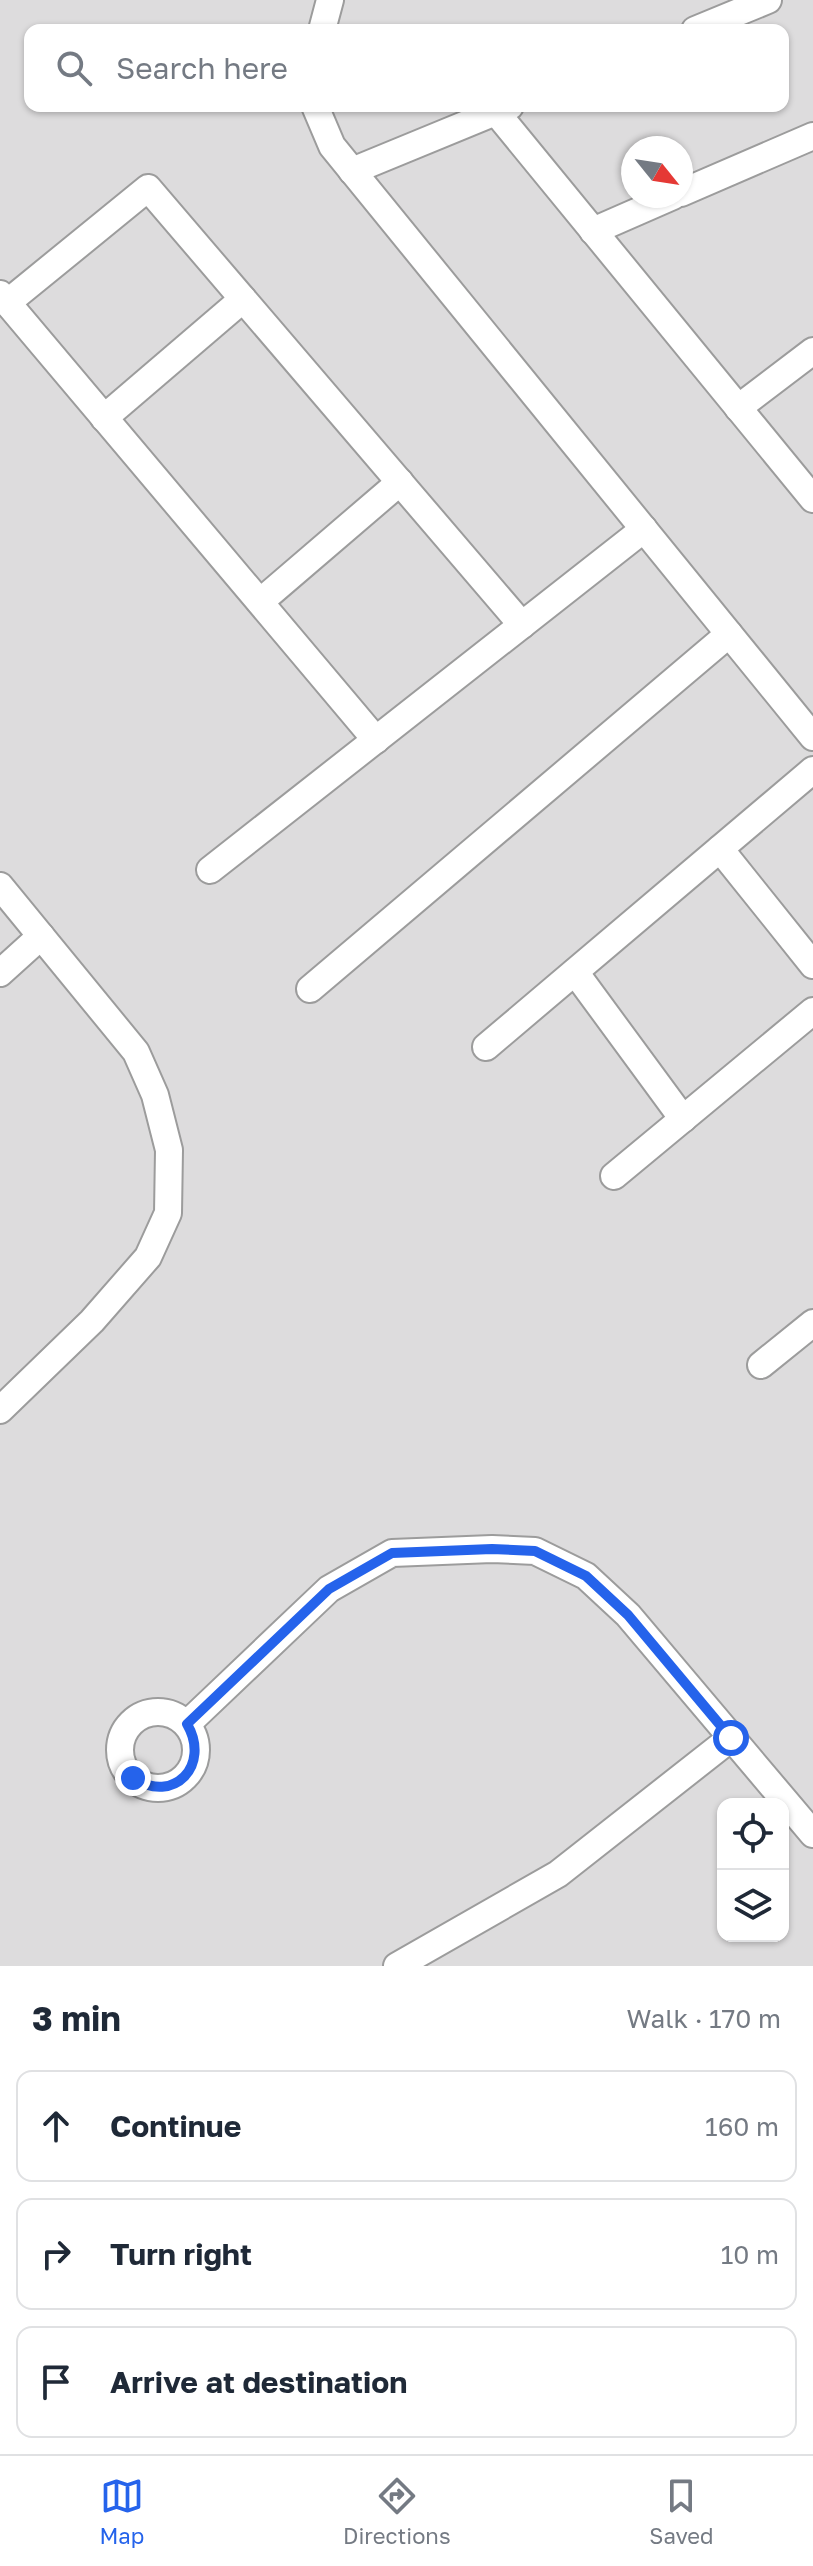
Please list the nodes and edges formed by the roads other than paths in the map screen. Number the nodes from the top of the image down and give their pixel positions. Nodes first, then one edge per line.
1 (330, 0) edge
2 (768, 0) edge
3 (324, 24) edge
4 (710, 24) edge
5 (318, 112) edge
6 (496, 112) edge
7 (505, 112) edge
8 (813, 136) edge
9 (352, 171) junction
10 (693, 188) edge
11 (646, 208) edge
12 (593, 231) junction
13 (4, 298) edge
14 (243, 299) junction
15 (813, 351) edge
16 (738, 408) junction
17 (104, 418) junction
18 (400, 482) junction
19 (813, 499) edge
20 (644, 529) junction
21 (260, 602) junction
22 (522, 625) junction
23 (729, 634) junction
24 (813, 737) edge
25 (376, 740) junction
26 (813, 770) edge
27 (720, 849) junction
28 (210, 870) dead end
29 (0, 886) edge
30 (41, 936) junction
31 (813, 965) edge
32 (575, 972) junction
33 (0, 973) edge
34 (310, 989) dead end
35 (813, 1011) edge
36 (486, 1047) dead end
37 (683, 1119) junction
38 (614, 1176) dead end
39 (813, 1323) edge
40 (761, 1365) dead end
41 (0, 1410) edge
42 (187, 1724) dead end
43 (731, 1738) junction
44 (813, 1834) edge
45 (397, 1966) edge

1 - 3 street
2 - 4 street
5 - 9 street
6 - 9 street
7 - 12 street
8 - 10 street
9 - 20 street
11 - 12 street
12 - 16 street
13 - 14 street
13 - 17 street
14 - 17 street
14 - 18 street
15 - 16 street
16 - 19 street
17 - 21 street
18 - 21 street
18 - 22 street
20 - 22 street
20 - 23 street
21 - 25 street
22 - 25 street
23 - 24 street
23 - 34 street
25 - 28 street
26 - 27 street
27 - 31 street
27 - 32 street
29 - 30 street
30 - 33 street
30 - 41 street
32 - 36 street
32 - 37 street
35 - 37 street
37 - 38 street
39 - 40 street
42 - 43 street
43 - 44 street
43 - 45 street

